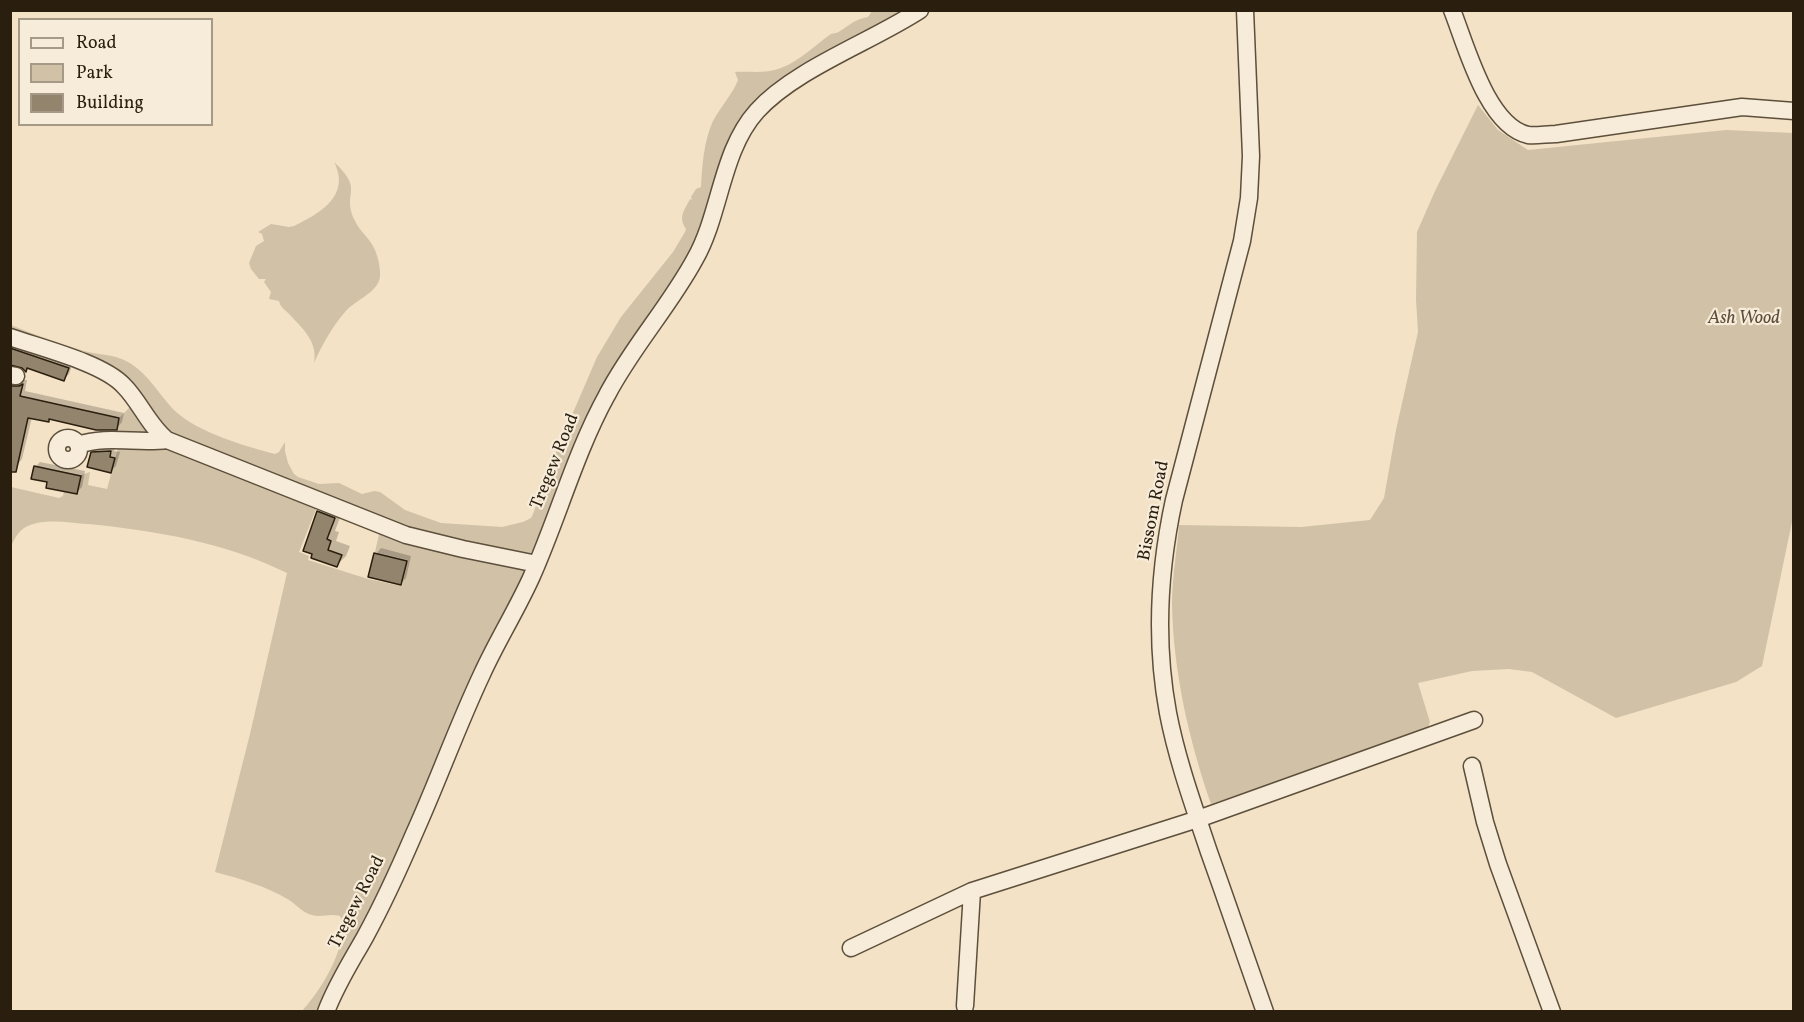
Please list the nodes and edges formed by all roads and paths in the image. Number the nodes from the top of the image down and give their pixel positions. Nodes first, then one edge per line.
1 (920, 10) edge
2 (1245, 10) edge
3 (1452, 10) edge
4 (1794, 111) edge
5 (10, 337) edge
6 (167, 440) junction
7 (78, 445) dead end
8 (537, 564) junction
9 (1474, 720) dead end
10 (1472, 766) dead end
11 (1198, 819) junction
12 (972, 891) junction
13 (851, 948) dead end
14 (964, 1006) dead end
15 (326, 1011) edge
16 (1265, 1011) edge
17 (1552, 1011) edge

1 - 8 street, Tregew Road
2 - 11 street, Bissom Road
3 - 4 street
5 - 6 street
6 - 7 street
6 - 8 street
8 - 15 street, Tregew Road
9 - 11 street
10 - 17 street
11 - 12 street
11 - 16 street, Bissom Road
12 - 13 street
12 - 14 street

